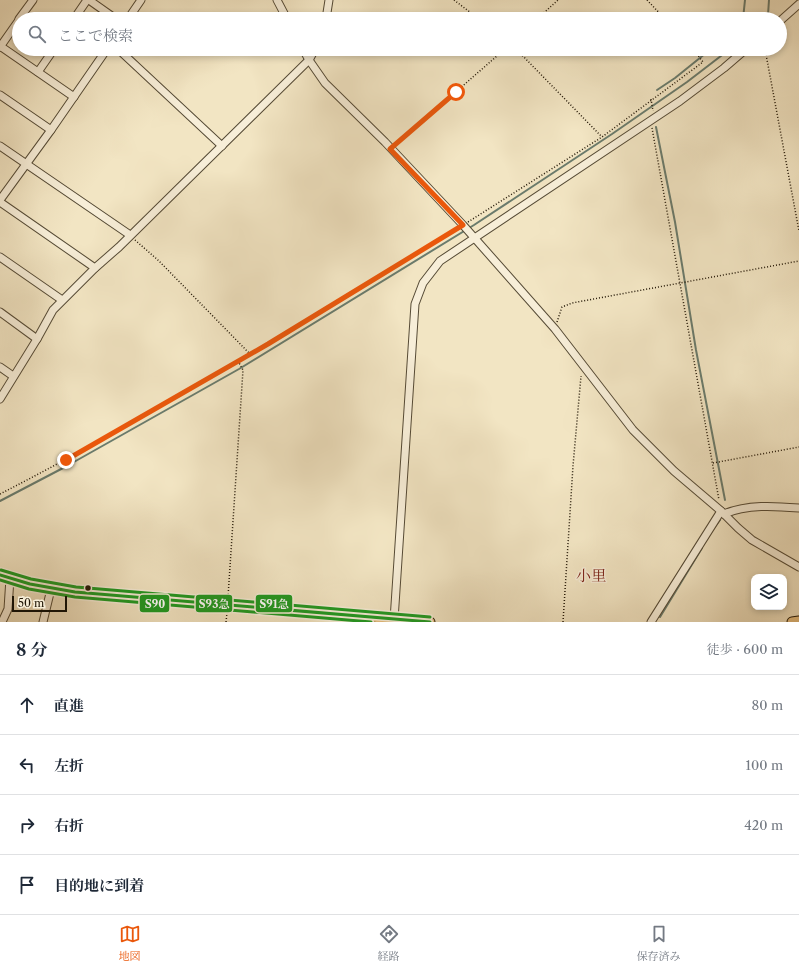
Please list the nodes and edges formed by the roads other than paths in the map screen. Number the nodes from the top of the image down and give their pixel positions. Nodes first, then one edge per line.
1 (33, 0) edge
2 (88, 0) edge
3 (141, 0) edge
4 (277, 0) edge
5 (329, 0) edge
6 (799, 4) edge
7 (24, 12) edge
8 (79, 12) edge
9 (106, 12) edge
10 (133, 12) edge
11 (283, 12) edge
12 (327, 12) edge
13 (787, 14) edge
14 (12, 29) edge
15 (0, 47) edge
16 (12, 55) edge
17 (14, 56) edge
18 (49, 56) edge
19 (102, 56) edge
20 (126, 56) edge
21 (307, 56) edge
22 (311, 56) edge
23 (738, 56) edge
24 (309, 60) junction
25 (38, 72) junction
26 (0, 95) edge
27 (74, 97) junction
28 (51, 130) junction
29 (0, 146) edge
30 (222, 146) junction
31 (26, 164) junction
32 (0, 201) edge
33 (130, 235) junction
34 (474, 237) junction
35 (0, 257) edge
36 (95, 268) junction
37 (62, 300) junction
38 (0, 312) edge
39 (37, 339) junction
40 (0, 367) edge
41 (13, 376) junction
42 (0, 399) edge
43 (799, 508) edge
44 (723, 512) junction
45 (799, 567) edge
46 (0, 574) edge
47 (10, 578) junction
48 (51, 589) junction
49 (394, 620) junction
50 (799, 621) edge
51 (2, 622) edge
52 (43, 622) edge
53 (430, 622) edge
54 (651, 622) edge
55 (792, 622) edge

1 - 7 street
2 - 8 street
2 - 9 street
3 - 10 street
4 - 11 street
5 - 12 street
6 - 13 street
14 - 15 street
15 - 16 street
17 - 25 street
18 - 25 street
19 - 27 street
20 - 30 street
21 - 24 street
22 - 24 street
23 - 34 street
24 - 30 street
24 - 34 street
25 - 27 street
26 - 28 street
27 - 28 street
28 - 31 street
29 - 31 street
30 - 33 street
31 - 32 street
31 - 33 street
32 - 36 street
33 - 36 street
34 - 44 street
34 - 49 street
35 - 37 street
36 - 37 street
37 - 39 street
38 - 39 street
39 - 41 street
40 - 41 street
41 - 42 street
43 - 44 street
44 - 45 street
44 - 54 street
46 - 47 main road
47 - 48 main road
47 - 51 street
48 - 49 main road
48 - 52 street
49 - 53 main road
50 - 55 main road

